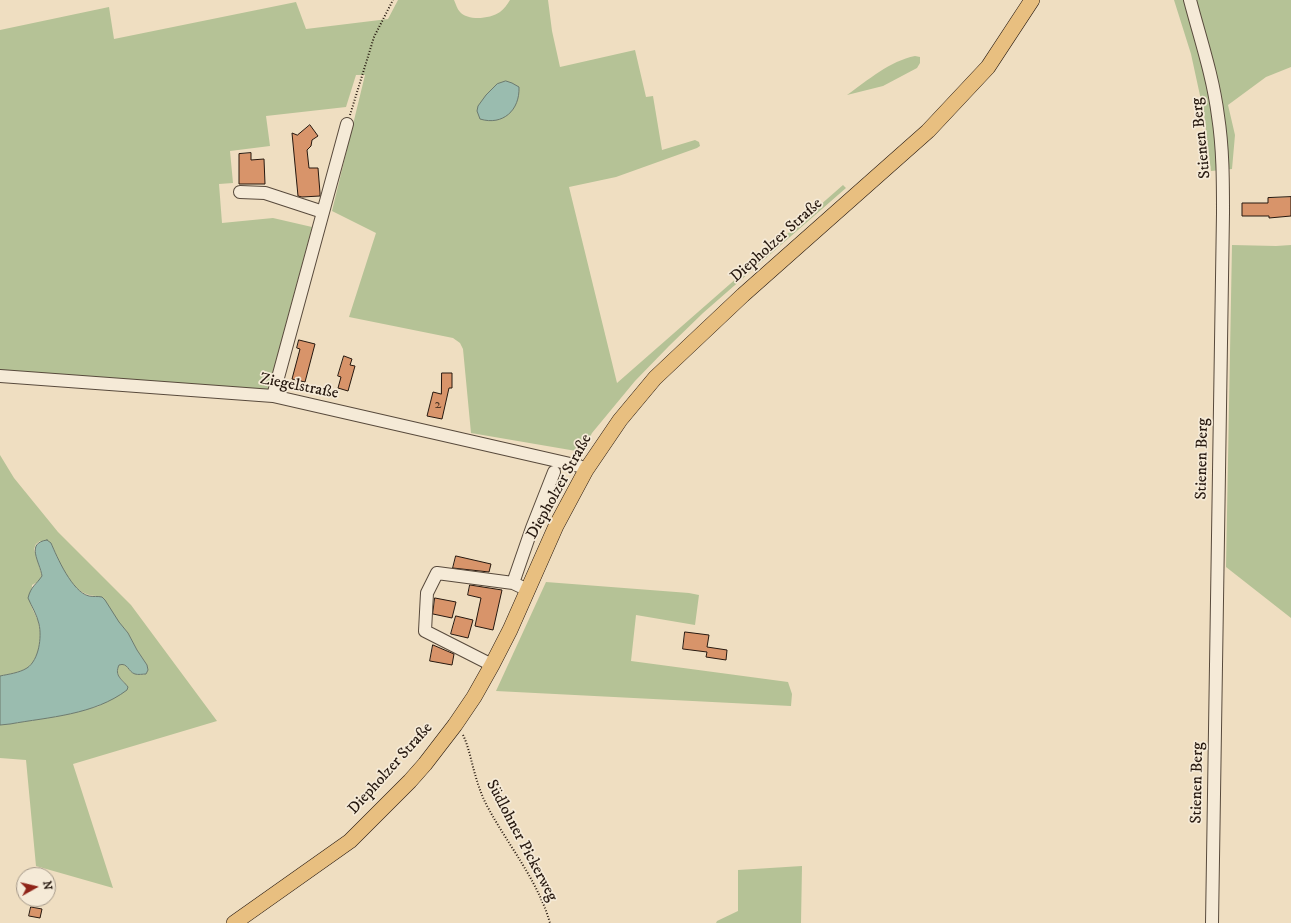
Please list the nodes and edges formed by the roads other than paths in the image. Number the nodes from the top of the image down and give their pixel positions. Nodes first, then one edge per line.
1 (1032, 0) edge
2 (1190, 0) edge
3 (347, 124) road end
4 (240, 192) dead end
5 (323, 212) junction
6 (0, 376) edge
7 (273, 396) junction
8 (586, 470) junction
9 (554, 472) dead end
10 (513, 583) junction
11 (528, 590) junction
12 (492, 665) junction
13 (234, 923) edge
14 (1212, 923) edge

1 - 8 main road, Diepholzer Straße
2 - 14 street, Stienen Berg
3 - 5 street
4 - 5 street
5 - 7 street
6 - 7 street, Ziegelstraße
7 - 8 street, Ziegelstraße
8 - 11 main road, Diepholzer Straße
9 - 10 street
10 - 11 street
10 - 12 street
11 - 12 main road, Diepholzer Straße
12 - 13 main road, Diepholzer Straße

